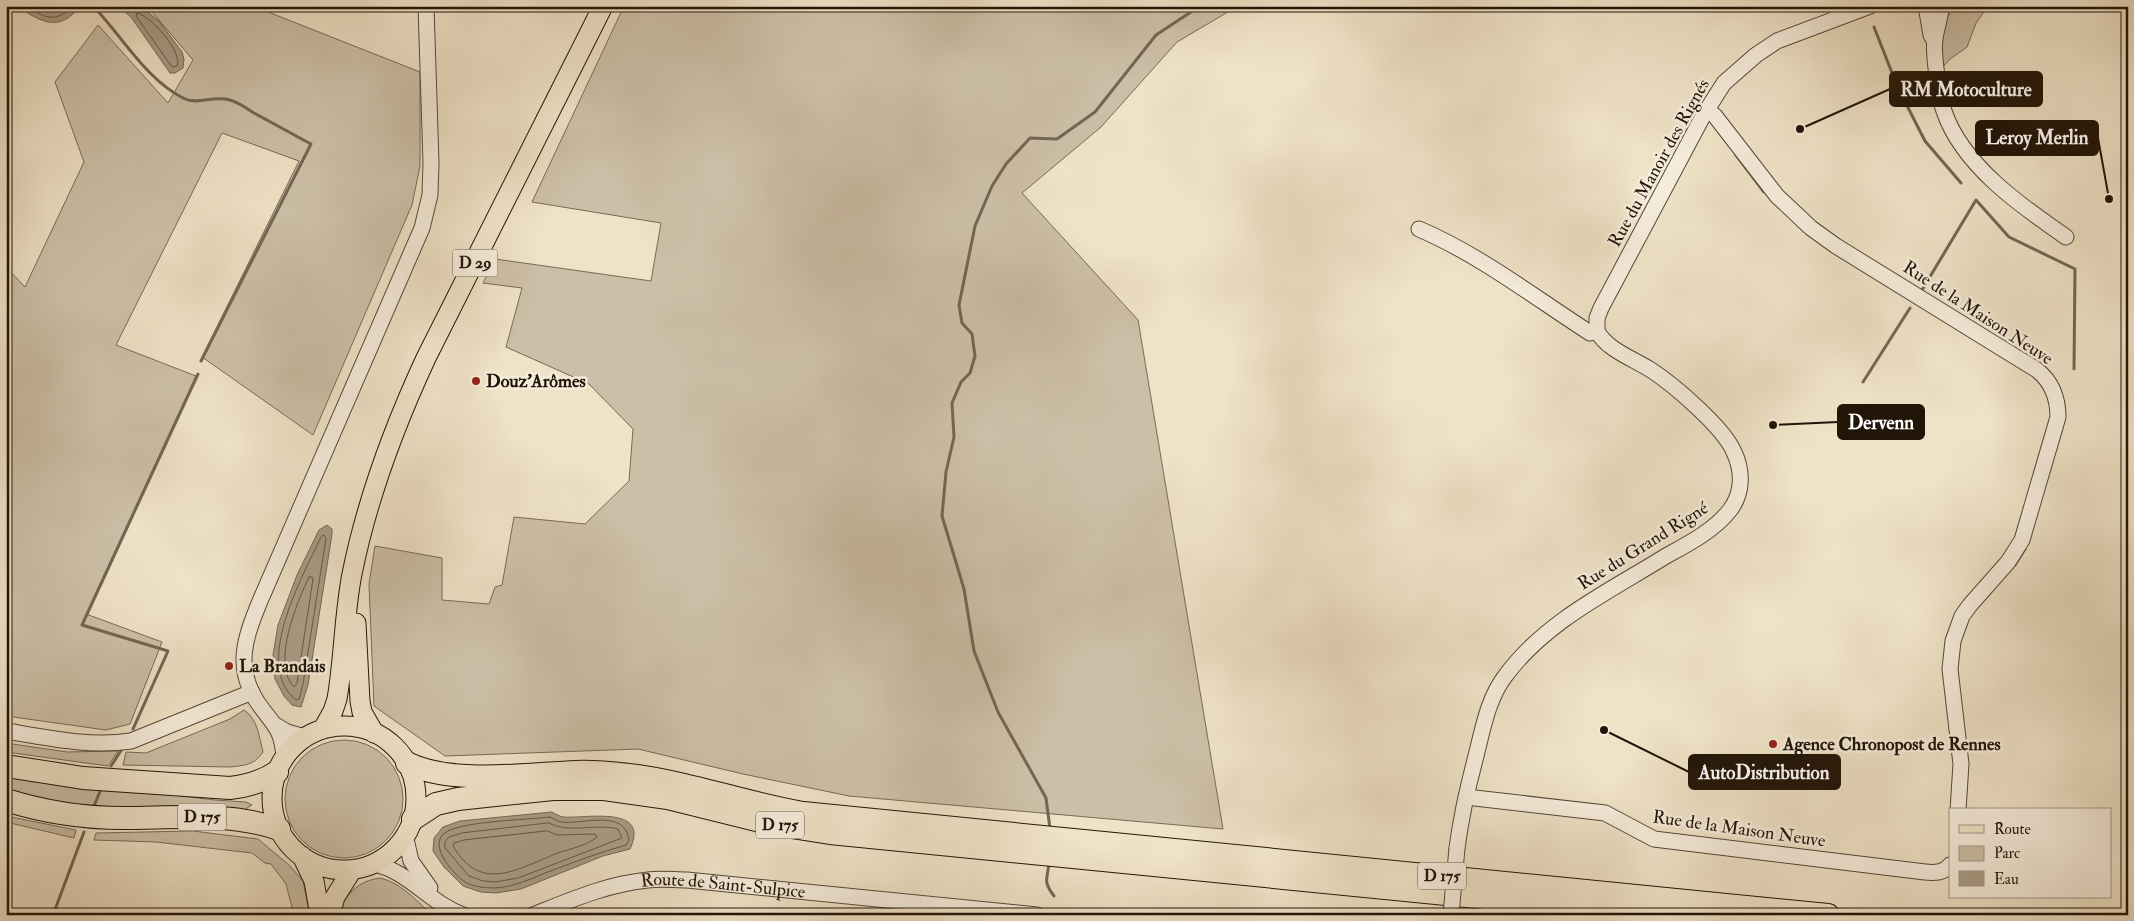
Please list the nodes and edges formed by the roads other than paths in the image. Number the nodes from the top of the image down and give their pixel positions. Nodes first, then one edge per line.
1 (426, 6) edge
2 (603, 6) edge
3 (1870, 6) edge
4 (1926, 6) edge
5 (1942, 6) edge
6 (1934, 40) junction
7 (1707, 110) junction
8 (1419, 229) dead end
9 (2066, 237) dead end
10 (1597, 331) junction
11 (364, 527) junction
12 (252, 692) junction
13 (277, 726) junction
14 (323, 729) junction
15 (6, 731) edge
16 (374, 733) junction
17 (305, 737) junction
18 (407, 763) junction
19 (280, 765) junction
20 (6, 766) edge
21 (1466, 797) junction
22 (6, 800) edge
23 (1958, 808) edge
24 (409, 827) junction
25 (279, 829) junction
26 (1048, 846) junction
27 (302, 856) junction
28 (374, 864) junction
29 (1949, 866) edge
30 (352, 870) junction
31 (460, 914) edge
32 (320, 915) edge
33 (330, 915) edge
34 (534, 915) edge
35 (1037, 915) edge
36 (1451, 915) edge
37 (1658, 915) edge
38 (1828, 915) edge

1 - 12 street
2 - 11 main road, D 29
3 - 7 street, Rue du Manoir des Rignés
4 - 6 street
5 - 6 street
6 - 9 street
7 - 10 street, Rue du Manoir des Rignés
7 - 23 street, Rue de la Maison Neuve
8 - 10 street, Rue du Grand Rigné
10 - 21 street, Rue du Grand Rigné
11 - 14 main road, D 29
11 - 16 main road, D 29
12 - 13 street
12 - 15 street
13 - 17 street
13 - 19 street
14 - 16 main road
14 - 17 main road
16 - 18 main road
17 - 19 main road
18 - 24 main road
18 - 26 highway, D 175
19 - 20 highway, D 175
19 - 25 main road
21 - 29 street, Rue de la Maison Neuve
21 - 36 street, Rue du Grand Rigné, bridge
22 - 25 highway, D 175
24 - 26 highway, D 175
24 - 28 main road
24 - 31 street
25 - 27 main road
26 - 37 highway, D 175
26 - 38 highway, D 175
27 - 30 main road
27 - 32 main road
28 - 30 main road
28 - 31 street
30 - 33 main road
34 - 35 street, Route de Saint-Sulpice

